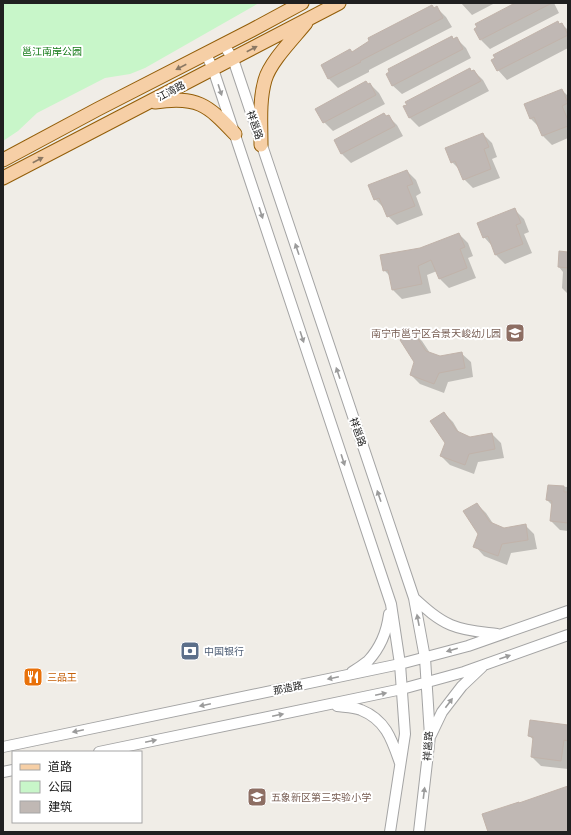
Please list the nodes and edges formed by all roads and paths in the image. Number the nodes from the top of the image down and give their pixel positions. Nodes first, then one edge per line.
1 (302, 3) edge
2 (339, 3) edge
3 (308, 19) junction
4 (224, 45) junction
5 (206, 54) junction
6 (232, 59) junction
7 (213, 69) junction
8 (147, 103) junction
9 (234, 134) junction
10 (262, 145) junction
11 (3, 160) edge
12 (3, 178) edge
13 (414, 598) junction
14 (391, 604) junction
15 (568, 611) edge
16 (501, 634) junction
17 (568, 635) edge
18 (426, 658) junction
19 (400, 664) junction
20 (485, 664) junction
21 (348, 675) junction
22 (428, 683) junction
23 (402, 689) junction
24 (329, 704) junction
25 (430, 736) junction
26 (3, 747) edge
27 (104, 751) edge
28 (401, 765) junction
29 (390, 832) edge
30 (419, 832) edge

1 - 4 main road, 江湾路
2 - 3 main road, 江湾路
6 -> 3 main road, 江湾路
3 - 10 main road
4 - 5 main road, 江湾路
4 - 6 street, 祥邕路
5 - 7 street
5 -> 11 main road, 江湾路
6 - 7 main road, 江湾路
6 - 10 street, 祥邕路
7 - 8 main road, 江湾路
7 -> 9 street
8 - 9 main road
12 -> 8 main road, 江湾路
9 -> 14 street
13 -> 10 street, 祥邕路
13 - 16 street
18 -> 13 street, 祥邕路
14 - 19 street
14 - 21 street
15 - 16 street, 那造路
16 -> 18 street, 那造路
20 -> 17 street
18 - 19 street, 那造路
18 - 22 street, 祥邕路
19 - 21 street, 那造路
19 - 23 street
20 - 22 street
25 -> 20 street
21 -> 26 street, 那造路
22 - 23 street
22 - 25 street, 祥邕路
24 -> 23 street
23 - 28 street
27 -> 24 street
24 - 28 street
30 -> 25 street, 祥邕路
28 - 29 street

